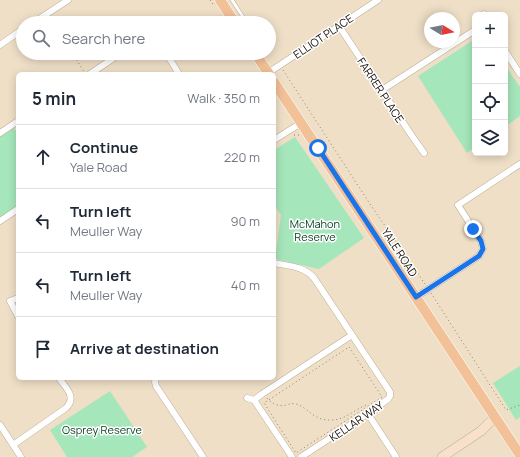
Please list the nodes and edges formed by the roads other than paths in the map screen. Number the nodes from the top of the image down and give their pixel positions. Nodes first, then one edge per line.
1 (68, 0) edge
2 (220, 0) edge
3 (232, 0) edge
4 (378, 0) edge
5 (44, 16) edge
6 (230, 16) edge
7 (243, 16) edge
8 (339, 26) junction
9 (472, 32) edge
10 (16, 34) edge
11 (0, 45) edge
12 (508, 56) edge
13 (110, 60) edge
14 (170, 60) edge
15 (260, 60) edge
16 (92, 72) edge
17 (178, 72) edge
18 (267, 72) edge
19 (276, 72) edge
20 (520, 74) edge
21 (276, 85) edge
22 (382, 90) junction
23 (16, 122) edge
24 (301, 123) junction
25 (0, 133) edge
26 (276, 139) edge
27 (424, 153) dead end
28 (520, 164) edge
29 (16, 210) edge
30 (0, 221) edge
31 (276, 263) edge
32 (416, 297) junction
33 (16, 299) edge
34 (16, 312) edge
35 (352, 335) junction
36 (60, 380) edge
37 (154, 380) edge
38 (247, 398) dead end
39 (254, 400) junction
40 (371, 412) junction
41 (497, 421) junction
42 (0, 425) edge
43 (13, 445) junction
44 (520, 456) edge
45 (21, 457) edge
46 (203, 457) edge
47 (292, 457) edge
48 (301, 457) edge
49 (396, 457) edge
50 (442, 457) edge

1 - 5 street
2 - 6 main road
3 - 7 lane
4 - 8 street, ELLIOT PLACE
8 - 19 street, ELLIOT PLACE
8 - 22 street, FARRER PLACE
9 - 22 street
10 - 11 street
12 - 20 street
13 - 16 street
14 - 17 street
15 - 18 main road, YALE ROAD
21 - 24 main road, YALE ROAD
22 - 27 street, FARRER PLACE
23 - 25 street
24 - 26 street
24 - 32 main road, YALE ROAD
28 - 32 street
29 - 30 street
31 - 35 street, KELLAR WAY
32 - 41 main road, YALE ROAD
33 - 34 street
35 - 39 street
35 - 40 street, KELLAR WAY
36 - 43 street
37 - 46 street
38 - 39 street
39 - 47 street
40 - 48 street, KELLAR WAY
40 - 49 street
41 - 44 main road, YALE ROAD
41 - 50 street
42 - 43 street
43 - 45 street

